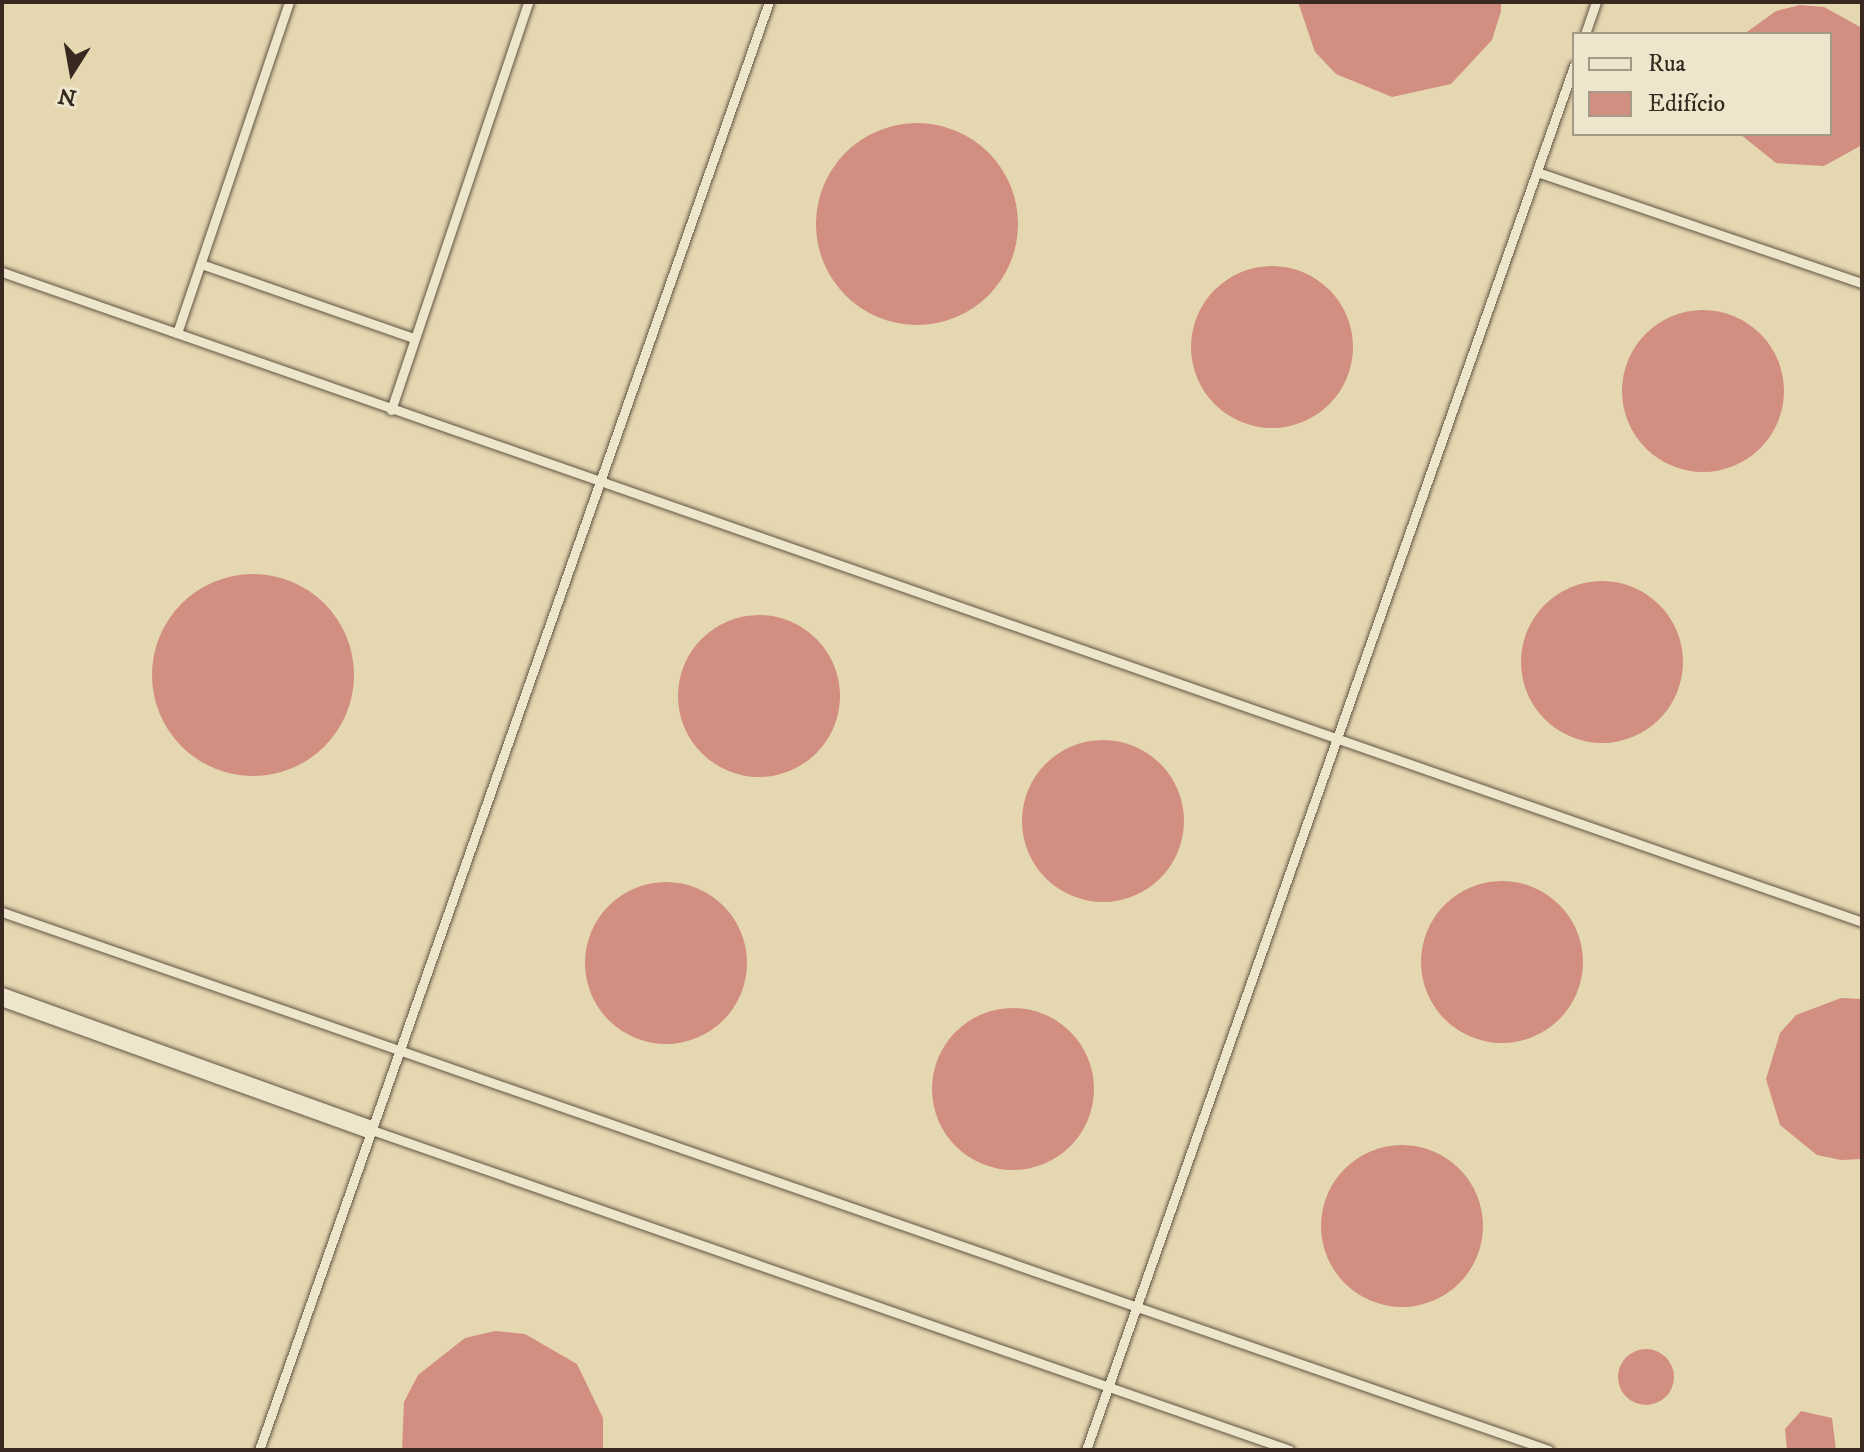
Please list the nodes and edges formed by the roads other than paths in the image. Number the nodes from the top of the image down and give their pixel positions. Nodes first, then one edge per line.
1 (289, 2) edge
2 (528, 2) edge
3 (769, 2) edge
4 (1596, 2) edge
5 (1586, 32) edge
6 (1572, 72) edge
7 (1537, 172) junction
8 (201, 264) junction
9 (2, 272) edge
10 (1862, 283) edge
11 (177, 333) junction
12 (414, 338) junction
13 (391, 410) junction
14 (600, 484) junction
15 (1338, 735) junction
16 (2, 912) edge
17 (1862, 922) edge
18 (2, 997) edge
19 (397, 1048) junction
20 (369, 1129) junction
21 (1135, 1308) junction
22 (1109, 1385) junction
23 (259, 1450) edge
24 (1086, 1450) edge
25 (1290, 1450) edge
26 (1549, 1450) edge

1 - 8 lane
2 - 12 lane
3 - 14 lane
4 - 5 lane
6 - 7 lane
7 - 10 lane
7 - 15 lane
8 - 11 lane
8 - 12 lane
9 - 11 lane
11 - 13 lane
12 - 13 lane
13 - 14 lane
14 - 15 lane
14 - 19 lane
15 - 17 lane
15 - 21 lane
16 - 19 lane
18 - 20 street
19 - 20 lane
19 - 21 lane
20 - 22 lane
20 - 23 lane
21 - 22 lane
21 - 26 lane
22 - 24 lane
22 - 25 lane

